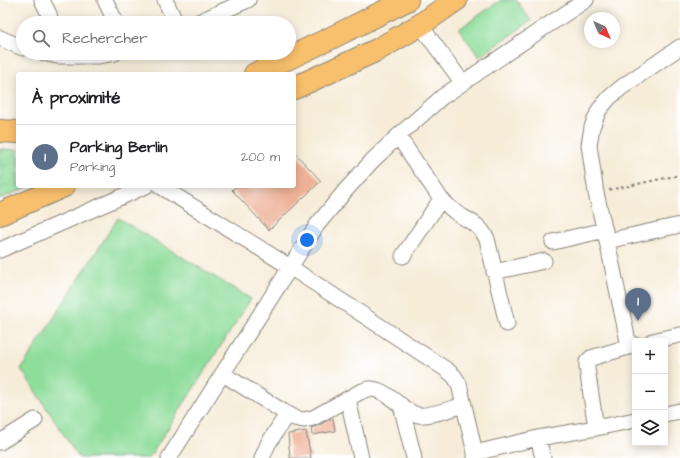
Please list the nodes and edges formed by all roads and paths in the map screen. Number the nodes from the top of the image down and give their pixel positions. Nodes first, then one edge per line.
1 (42, 0) edge
2 (105, 0) edge
3 (165, 0) edge
4 (248, 0) edge
5 (407, 0) edge
6 (456, 0) edge
7 (586, 0) edge
8 (225, 4) edge
9 (49, 16) edge
10 (113, 16) edge
11 (173, 16) edge
12 (207, 16) edge
13 (420, 25) junction
14 (0, 38) edge
15 (16, 45) edge
16 (680, 47) edge
17 (296, 55) edge
18 (285, 60) edge
19 (259, 72) edge
20 (463, 83) junction
21 (296, 87) edge
22 (0, 131) edge
23 (16, 132) edge
24 (398, 136) junction
25 (680, 175) edge
26 (59, 188) edge
27 (141, 188) edge
28 (163, 188) edge
29 (596, 193) junction
30 (442, 199) junction
31 (0, 214) edge
32 (680, 225) edge
33 (606, 235) junction
34 (553, 242) dead end
35 (0, 250) edge
36 (402, 256) dead end
37 (544, 261) dead end
38 (290, 267) junction
39 (494, 272) junction
40 (507, 324) dead end
41 (680, 335) edge
42 (666, 338) edge
43 (632, 346) edge
44 (223, 374) junction
45 (348, 399) junction
46 (401, 405) junction
47 (464, 405) junction
48 (680, 411) edge
49 (668, 413) edge
50 (287, 414) junction
51 (35, 420) dead end
52 (632, 421) edge
53 (596, 428) junction
54 (538, 438) junction
55 (0, 442) edge
56 (475, 455) edge
57 (169, 458) edge
58 (262, 458) edge
59 (361, 458) edge
60 (414, 458) edge
61 (543, 458) edge

1 - 9 street
2 - 10 street
3 - 11 street
4 - 8 street
5 - 17 highway
6 - 13 highway
7 - 20 street
8 - 12 street
13 - 20 street
13 - 21 highway
14 - 15 street
16 - 29 street
18 - 19 highway
20 - 24 street
22 - 23 highway
24 - 30 street
24 - 38 street
25 - 29 path
26 - 31 highway
27 - 35 street
28 - 38 street
29 - 33 street
30 - 36 street
30 - 39 street
32 - 33 street
33 - 34 street
33 - 43 street
37 - 39 street
38 - 44 street
38 - 47 street
39 - 40 street
41 - 42 street
43 - 53 street
44 - 50 street
44 - 57 street
45 - 46 street
45 - 50 street
45 - 59 street
46 - 47 street
46 - 60 street
47 - 56 street
48 - 49 street
50 - 58 street
51 - 55 street
52 - 53 street
53 - 54 street
54 - 56 street
54 - 61 street

